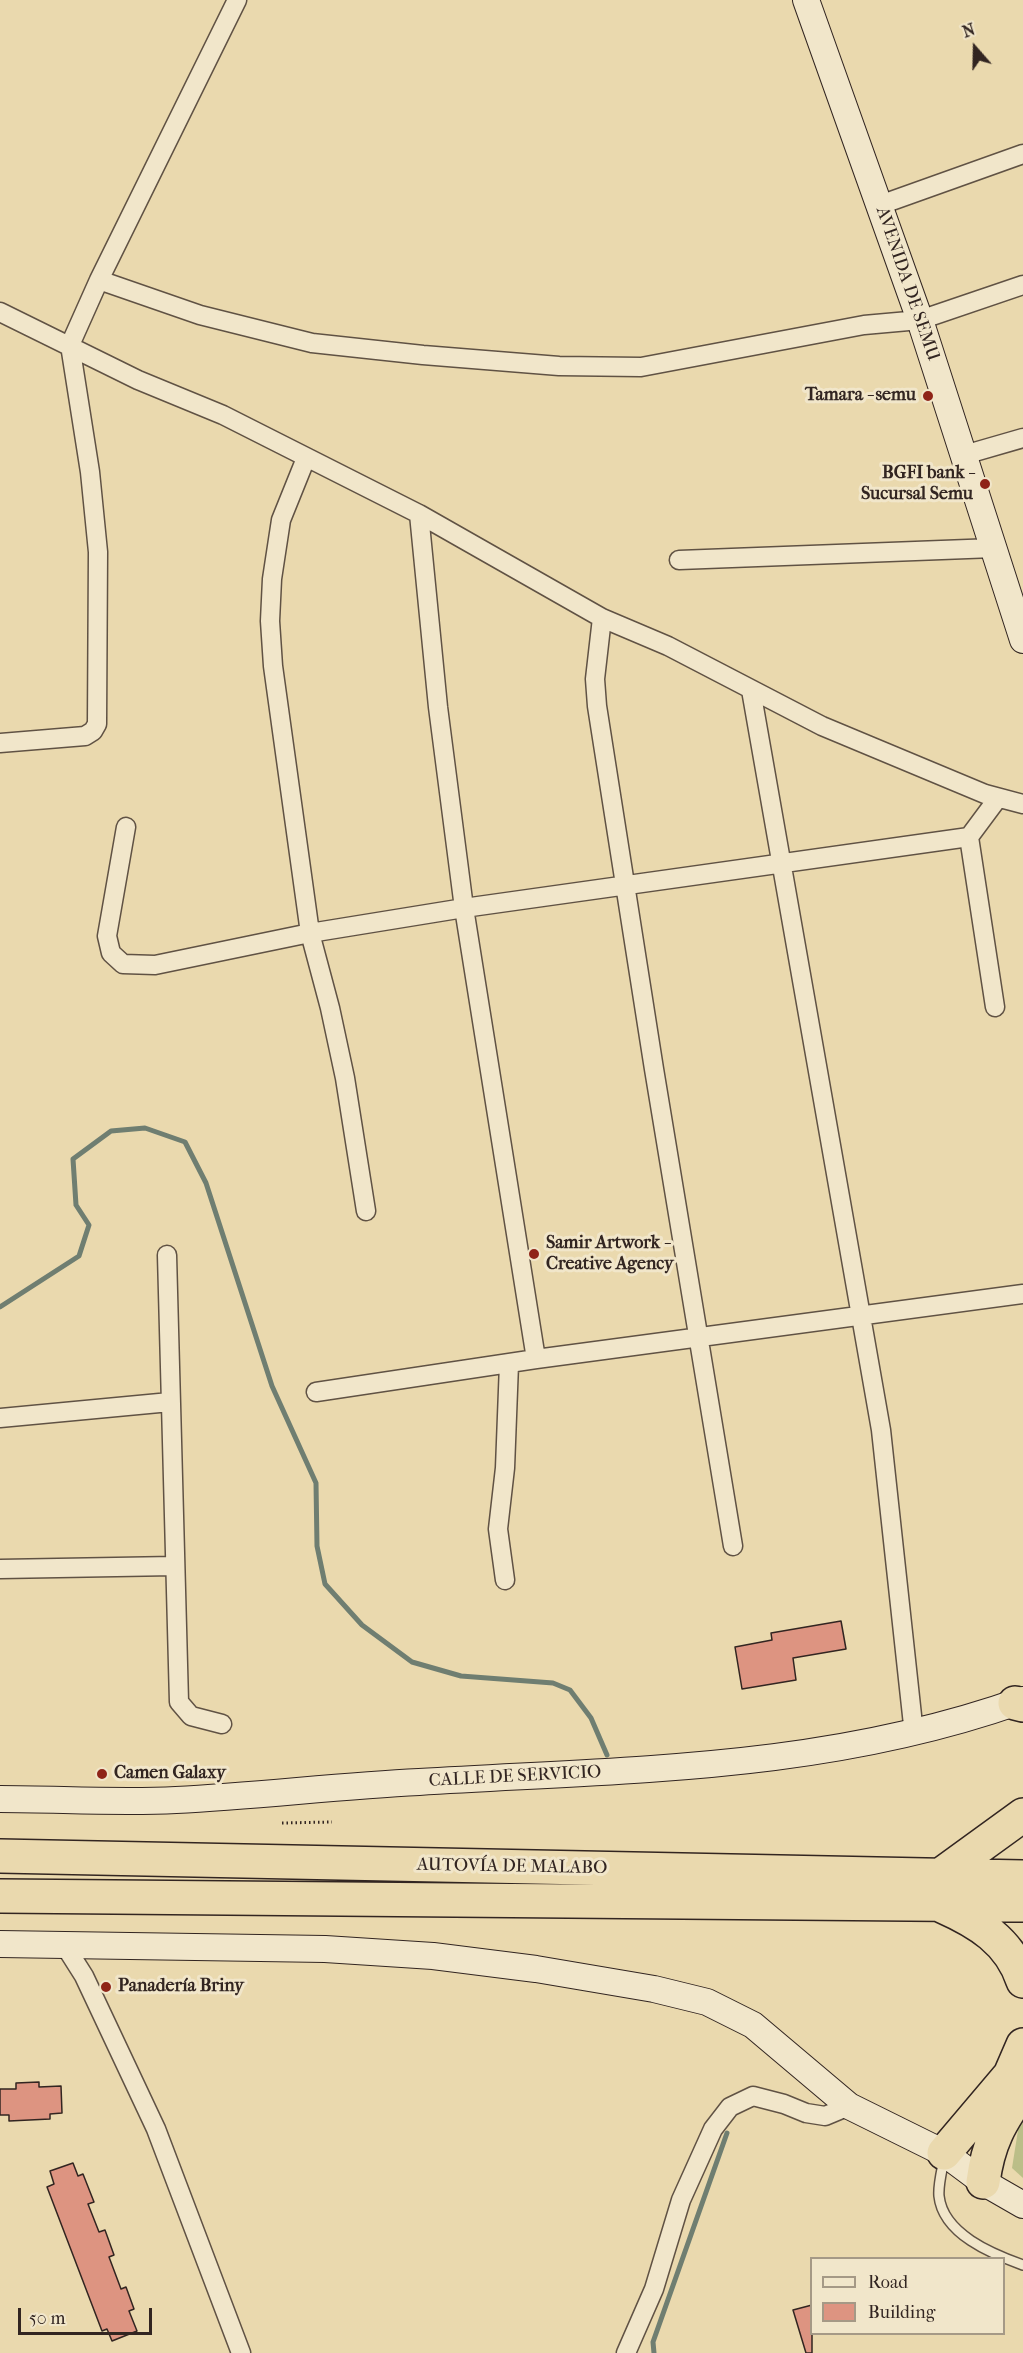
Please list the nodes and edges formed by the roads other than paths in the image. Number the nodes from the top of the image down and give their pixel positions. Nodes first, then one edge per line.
1 (237, 0) edge
2 (807, 0) edge
3 (1023, 154) edge
4 (880, 205) junction
5 (99, 280) junction
6 (1023, 285) edge
7 (0, 312) edge
8 (920, 320) junction
9 (70, 345) junction
10 (1023, 438) edge
11 (964, 455) junction
12 (306, 458) junction
13 (419, 514) junction
14 (994, 548) junction
15 (678, 560) dead end
16 (602, 618) junction
17 (1023, 640) edge
18 (751, 690) junction
19 (0, 743) edge
20 (998, 798) junction
21 (1023, 804) edge
22 (126, 826) dead end
23 (969, 837) junction
24 (782, 863) junction
25 (625, 883) junction
26 (464, 908) junction
27 (310, 933) junction
28 (995, 1007) dead end
29 (366, 1211) dead end
30 (167, 1255) dead end
31 (1023, 1294) edge
32 (863, 1316) junction
33 (698, 1339) junction
34 (536, 1359) junction
35 (509, 1364) junction
36 (316, 1392) dead end
37 (170, 1402) junction
38 (0, 1418) edge
39 (733, 1546) dead end
40 (174, 1566) junction
41 (0, 1569) edge
42 (505, 1580) dead end
43 (1020, 1702) edge
44 (222, 1724) dead end
45 (914, 1734) junction
46 (0, 1799) edge
47 (1023, 1815) edge
48 (0, 1856) edge
49 (1023, 1877) edge
50 (937, 1890) junction
51 (0, 1896) edge
52 (1023, 1905) edge
53 (0, 1944) edge
54 (77, 1946) junction
55 (1023, 1981) edge
56 (1023, 2044) edge
57 (1023, 2090) edge
58 (849, 2106) junction
59 (944, 2153) junction
60 (983, 2182) junction
61 (1023, 2205) edge
62 (1000, 2257) edge
63 (1005, 2259) edge
64 (1023, 2265) edge
65 (241, 2353) edge
66 (626, 2353) edge

1 - 5 street
2 - 4 street, AVENIDA DE SEMU
3 - 4 street
4 - 8 street, AVENIDA DE SEMU
5 - 8 street
5 - 9 street
6 - 8 street
7 - 9 street
8 - 11 street, AVENIDA DE SEMU
9 - 12 street
9 - 19 street
10 - 11 street
11 - 14 street, AVENIDA DE SEMU
12 - 13 street
12 - 27 street
13 - 16 street
13 - 26 street
14 - 15 street
14 - 17 street, AVENIDA DE SEMU
16 - 18 street
16 - 25 street
18 - 20 street
18 - 24 street
20 - 21 street
20 - 23 street
22 - 27 street
23 - 24 street
23 - 28 street
24 - 25 street
24 - 32 street
25 - 26 street
25 - 33 street
26 - 27 street
26 - 34 street
27 - 29 street
30 - 37 street
31 - 32 street
32 - 33 street
32 - 45 street
33 - 34 street
33 - 39 street
34 - 35 street
35 - 36 street
35 - 42 street
37 - 38 street
37 - 40 street
40 - 41 street
40 - 44 street
43 - 45 street, CALLE DE SERVICIO
45 - 46 street, CALLE DE SERVICIO
47 - 50 highway
48 - 50 highway, AUTOVÍA DE MALABO
49 - 50 highway, AUTOVÍA DE MALABO
50 - 51 highway, AUTOVÍA DE MALABO
50 - 52 highway, AUTOVÍA DE MALABO
50 - 55 highway
53 - 54 street
54 - 58 street
54 - 65 street
56 - 59 highway
57 - 60 highway
58 - 59 street
58 - 66 street
59 - 60 street
59 - 62 lane
60 - 61 street
63 - 64 lane

